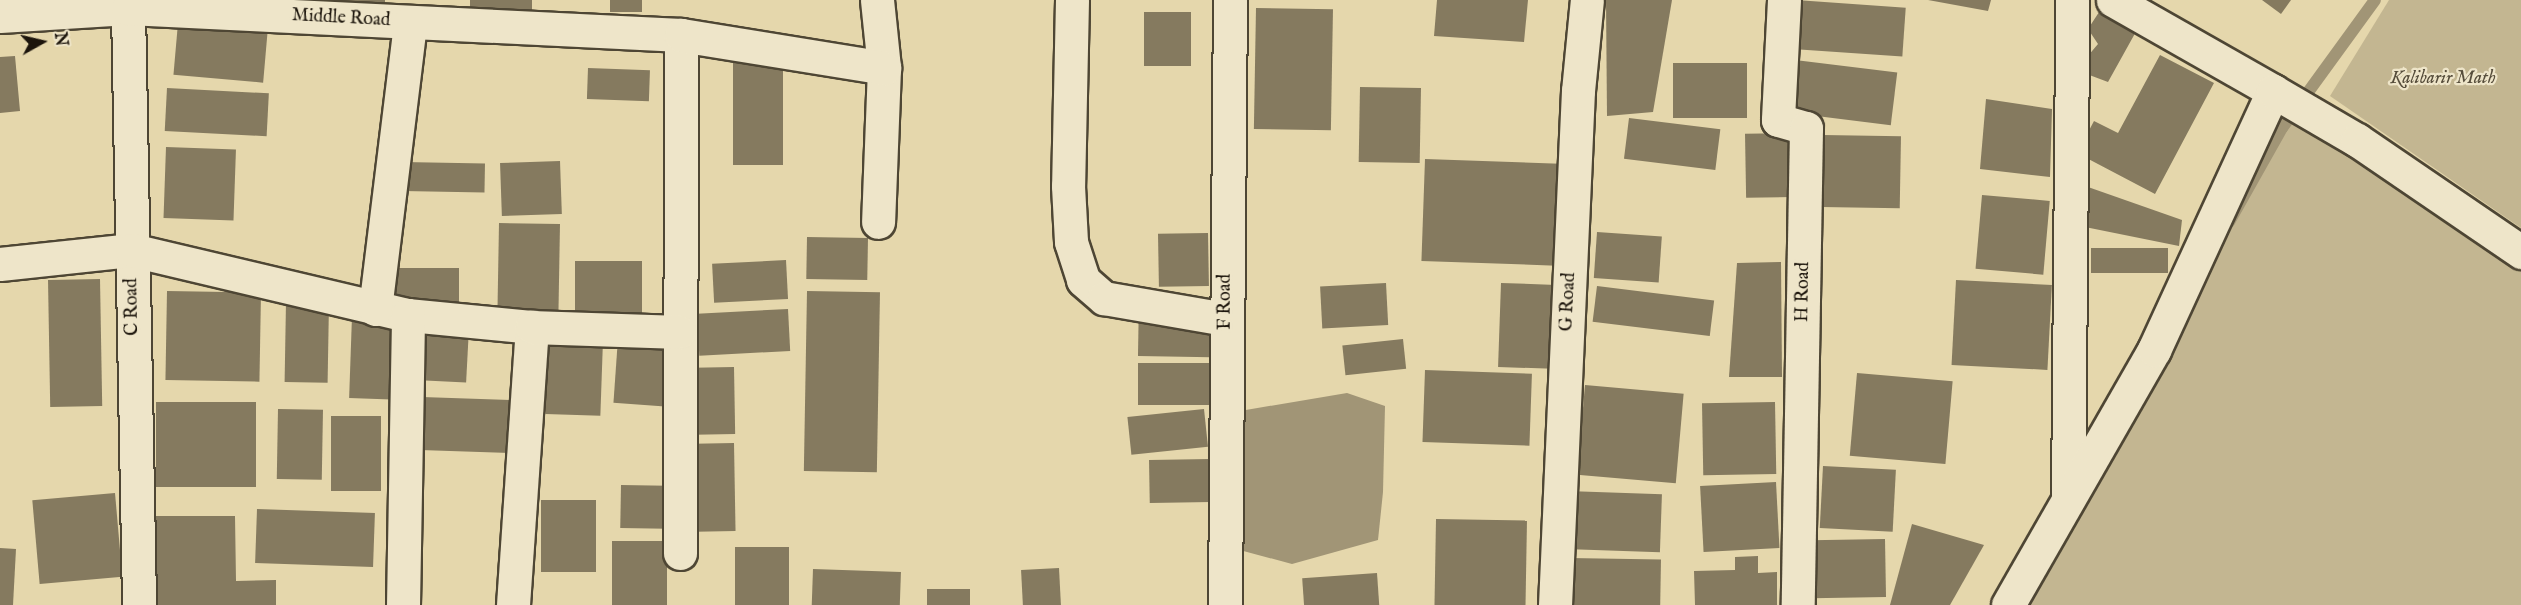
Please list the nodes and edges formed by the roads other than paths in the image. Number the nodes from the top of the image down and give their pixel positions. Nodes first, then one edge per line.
1 (877, 0) edge
2 (1072, 0) edge
3 (1230, 0) edge
4 (1587, 0) edge
5 (1784, 0) edge
6 (2072, 0) edge
7 (2114, 0) edge
8 (49, 7) edge
9 (128, 8) junction
10 (279, 8) edge
11 (0, 16) edge
12 (410, 22) junction
13 (681, 35) junction
14 (884, 68) junction
15 (2277, 93) junction
16 (878, 222) dead end
17 (132, 250) junction
18 (2521, 252) edge
19 (0, 264) edge
20 (375, 309) junction
21 (408, 315) junction
22 (1226, 319) junction
23 (532, 327) junction
24 (679, 332) junction
25 (2068, 501) junction
26 (680, 553) dead end
27 (138, 605) edge
28 (403, 605) edge
29 (513, 605) edge
30 (1225, 605) edge
31 (1555, 605) edge
32 (1798, 605) edge
33 (2008, 605) edge

1 - 14 street
2 - 22 street
3 - 22 street, F Road
4 - 31 street, G Road
5 - 32 street, H Road
6 - 25 street
7 - 15 street
8 - 9 street, Middle Road
8 - 11 street, Middle Road
9 - 10 street, Middle Road
9 - 17 street, C Road
10 - 12 street, Middle Road
12 - 13 street, Middle Road
12 - 20 street
13 - 14 street, Middle Road
13 - 24 street
14 - 16 street
15 - 18 street
15 - 25 street
17 - 19 street
17 - 20 street
17 - 27 street, C Road
20 - 21 street
21 - 23 street
21 - 28 street
22 - 30 street, F Road
23 - 24 street
23 - 29 street
24 - 26 street
25 - 33 street

